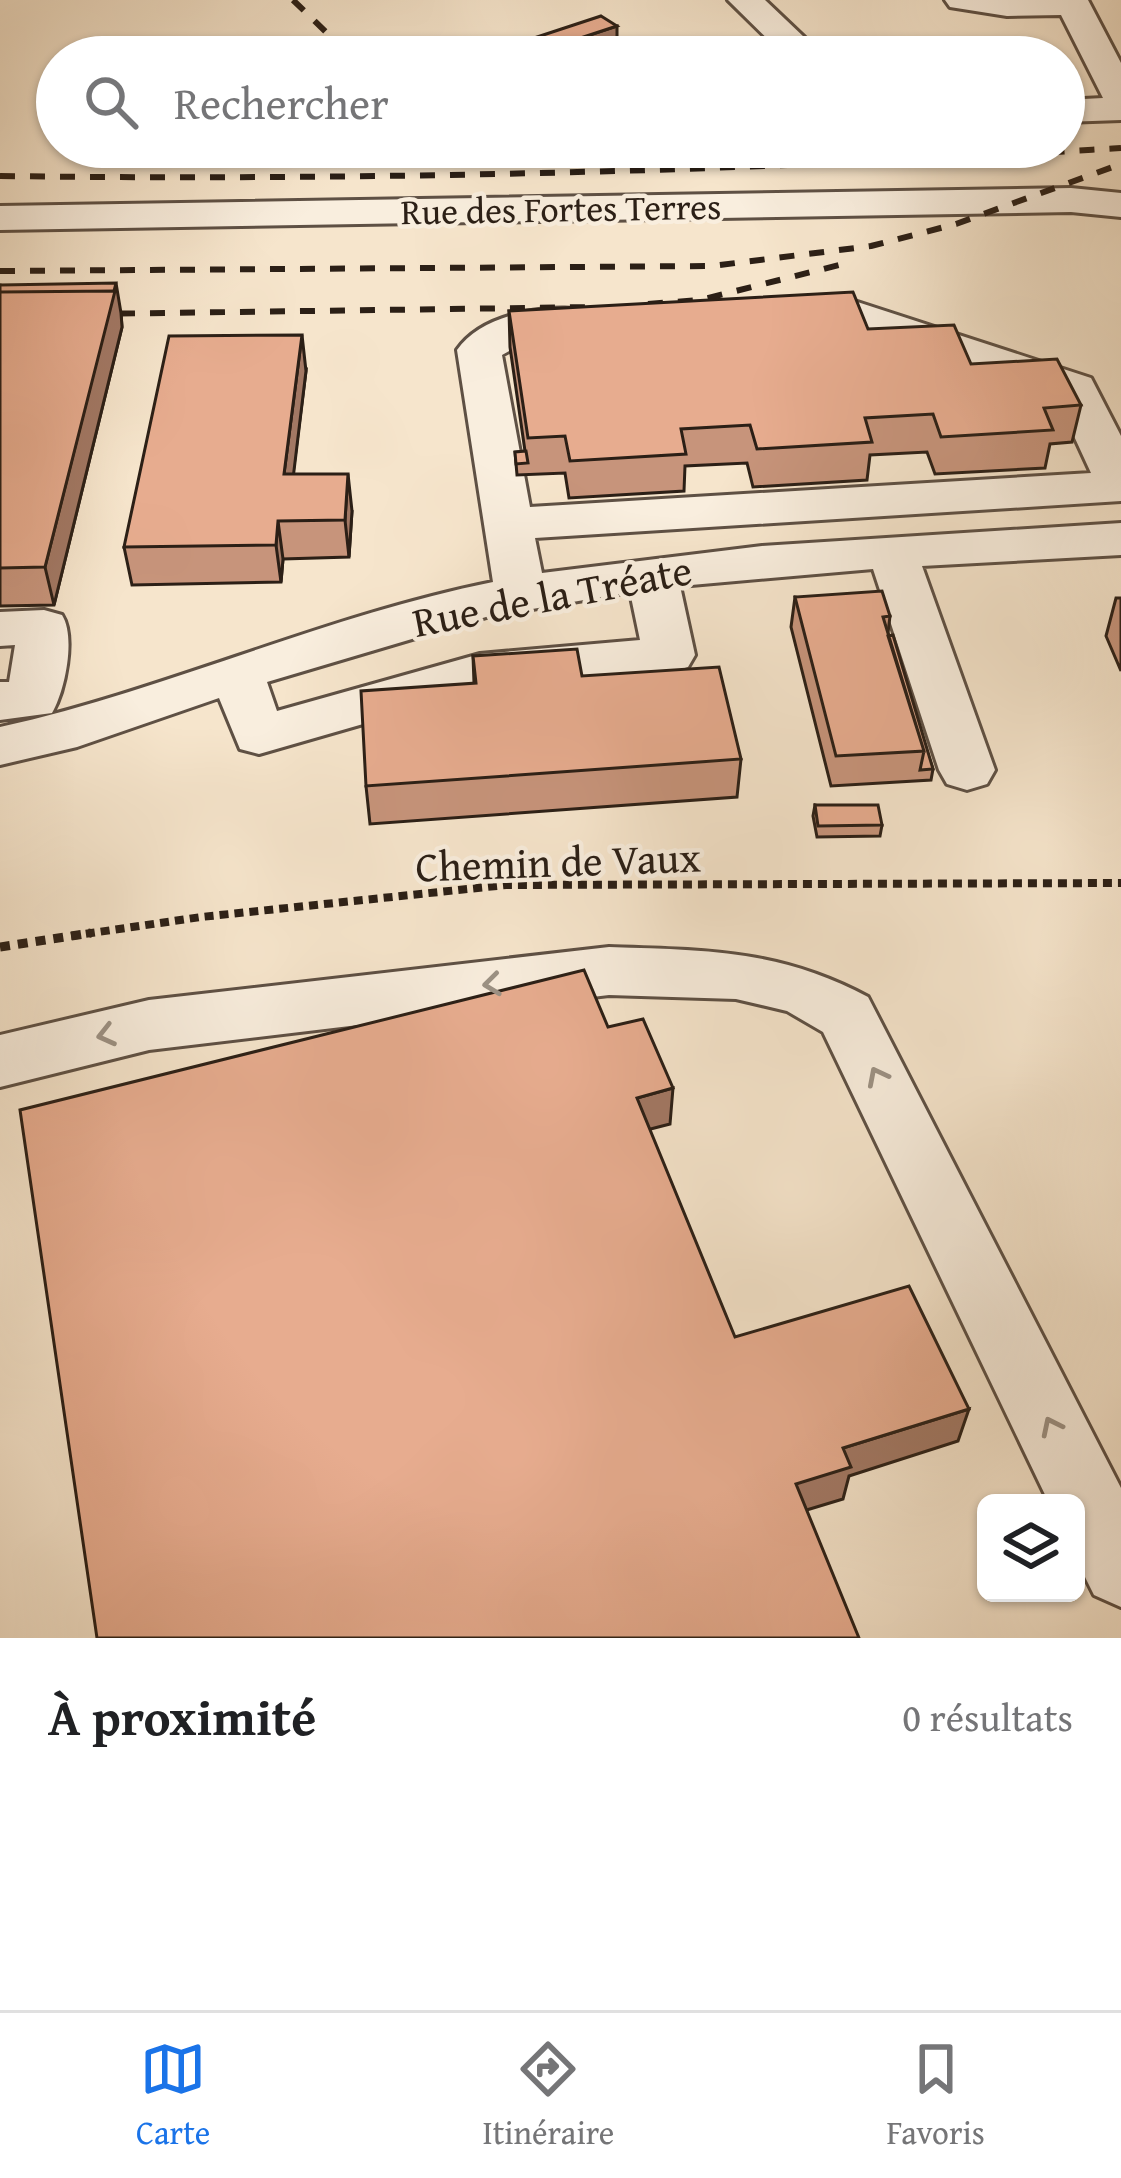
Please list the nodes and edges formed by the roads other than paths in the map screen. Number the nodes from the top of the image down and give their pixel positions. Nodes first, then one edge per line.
1 (745, 0) edge
2 (962, 0) edge
3 (1071, 2) edge
4 (785, 36) edge
5 (1121, 98) edge
6 (1121, 109) edge
7 (1085, 110) edge
8 (1121, 205) edge
9 (0, 218) edge
10 (746, 313) edge
11 (632, 320) edge
12 (1121, 486) edge
13 (508, 524) junction
14 (1121, 539) edge
15 (893, 554) junction
16 (652, 574) junction
17 (520, 594) junction
18 (0, 628) edge
19 (238, 675) junction
20 (30, 711) edge
21 (0, 746) edge
22 (967, 770) dead end
23 (0, 1060) edge
24 (1118, 1555) edge

1 - 4 street
2 - 3 street
3 - 5 street
6 - 7 street
8 - 9 street, Rue des Fortes Terres
10 - 12 street
11 - 13 street
12 - 13 street
13 - 17 street
14 - 15 street, Rue de la Tréate
15 - 16 street, Rue de la Tréate
15 - 22 street
16 - 17 street, Rue de la Tréate
16 - 19 street
17 - 19 street, Rue de la Tréate
18 - 20 street
19 - 20 street, Rue de la Tréate
20 - 21 street, Rue de la Tréate
24 -> 23 street

